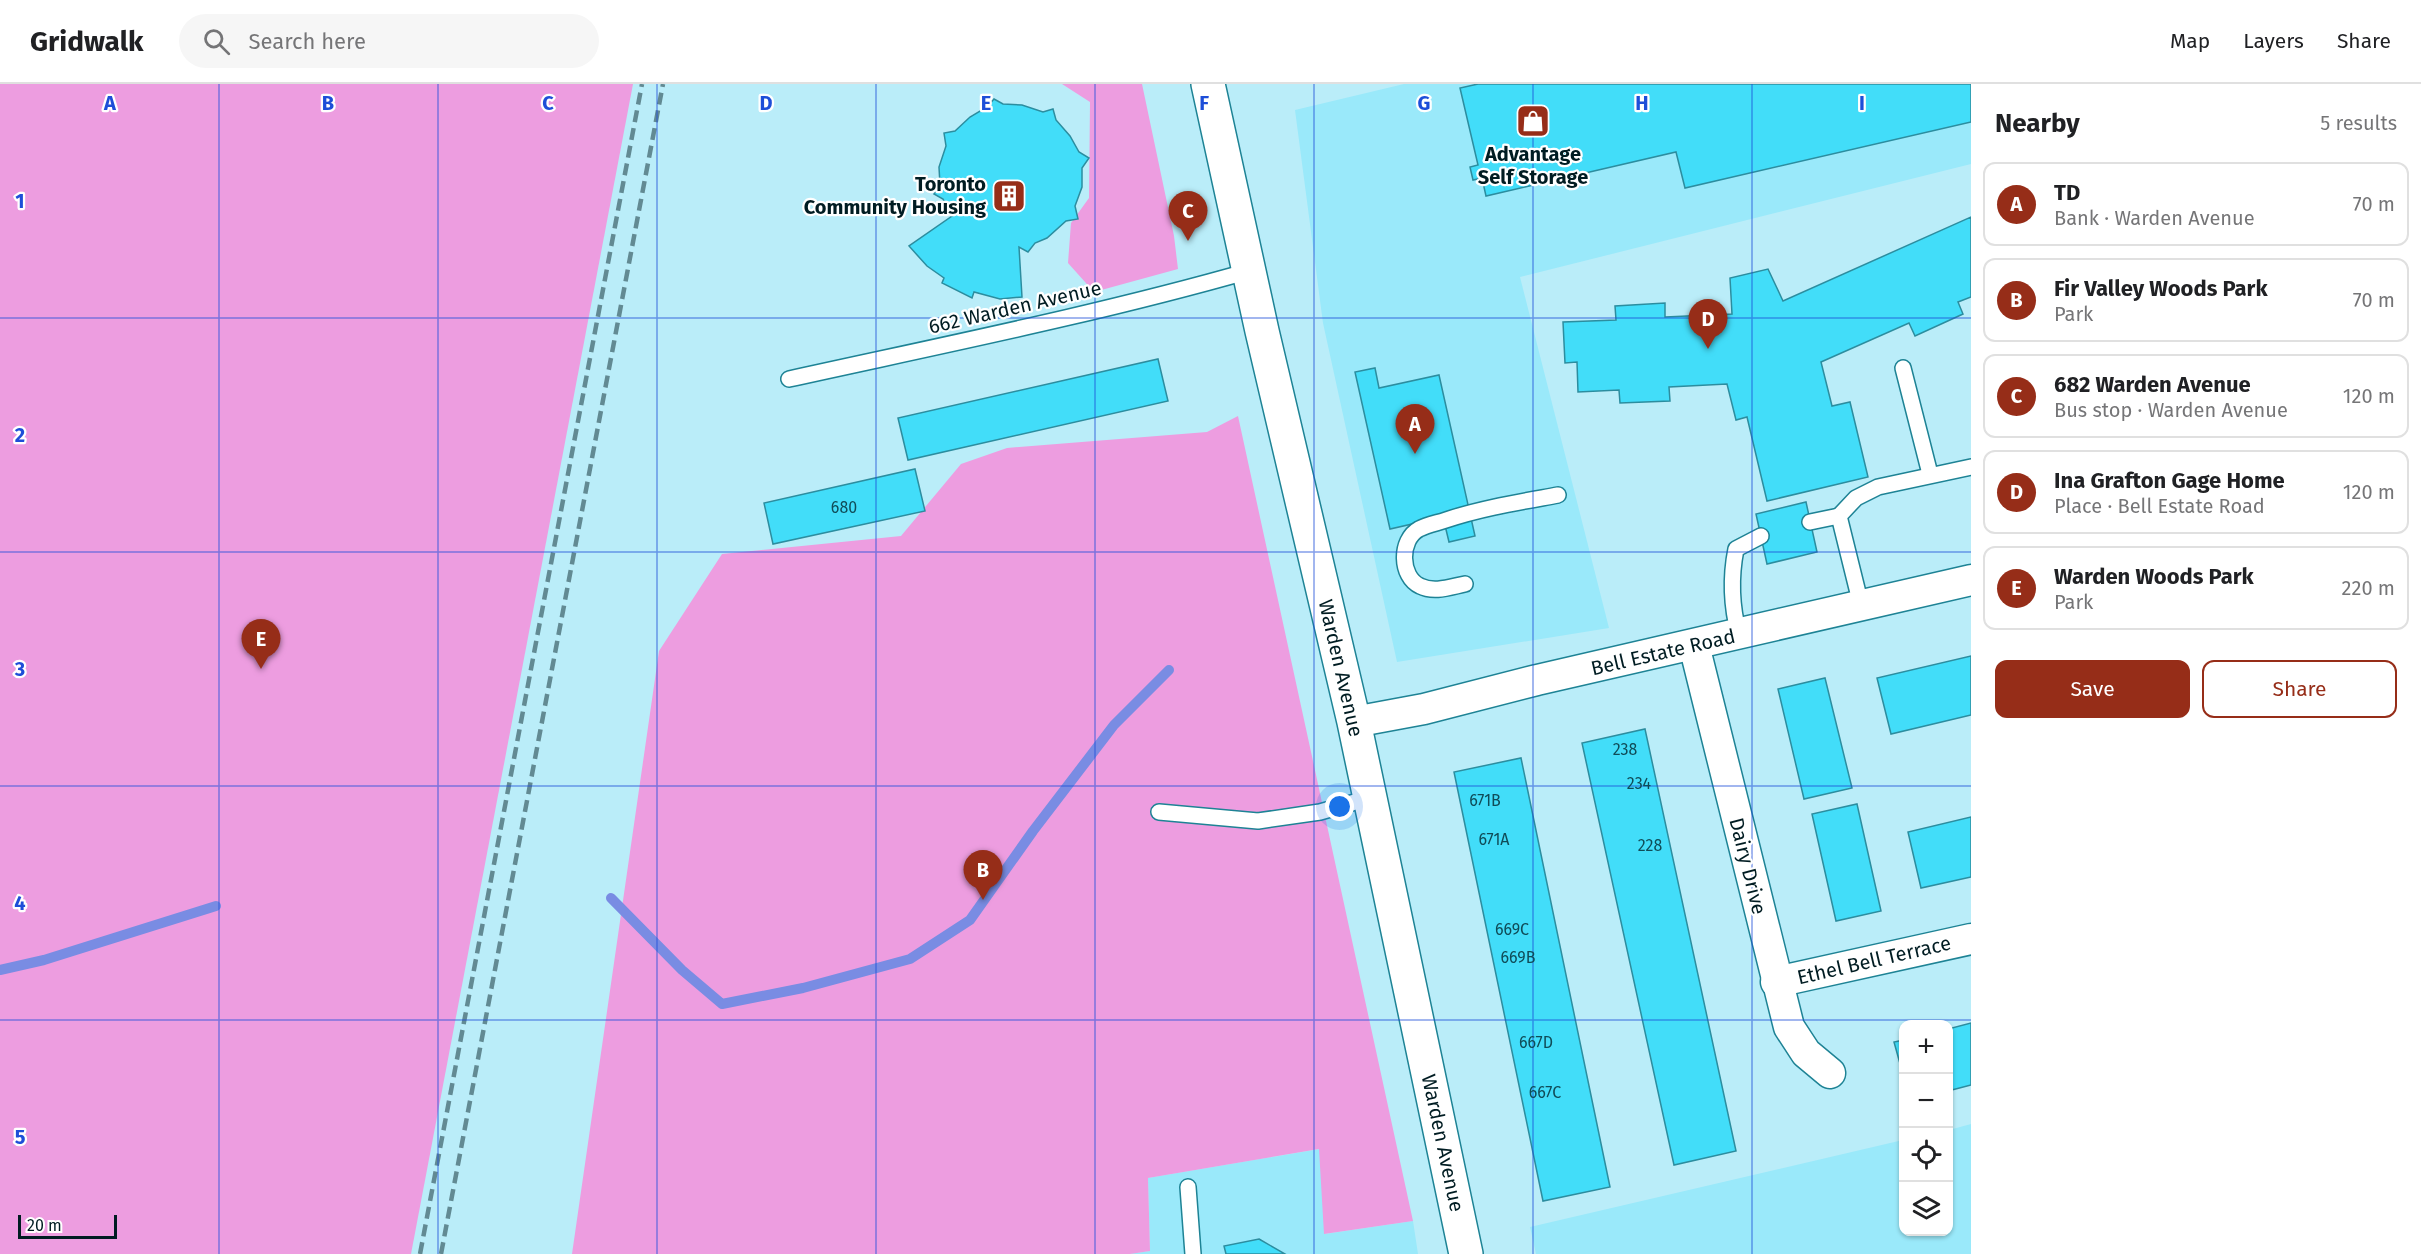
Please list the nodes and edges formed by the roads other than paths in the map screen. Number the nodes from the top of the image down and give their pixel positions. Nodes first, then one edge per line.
1 (1208, 84) edge
2 (1250, 271) junction
3 (1903, 368) dead end
4 (789, 379) dead end
5 (1971, 467) edge
6 (1930, 474) junction
7 (1558, 495) dead end
8 (1839, 516) junction
9 (1810, 522) dead end
10 (1761, 536) dead end
11 (1971, 580) edge
12 (1465, 584) dead end
13 (1861, 605) junction
14 (1739, 635) junction
15 (1694, 645) junction
16 (1354, 722) junction
17 (1369, 798) junction
18 (1159, 813) dead end
19 (1971, 939) edge
20 (1776, 982) junction
21 (1830, 1073) dead end
22 (1188, 1187) dead end
23 (1194, 1254) edge
24 (1466, 1254) edge

1 - 2 main road, Warden Avenue
2 - 4 lane, 662 Warden Avenue
2 - 16 main road, Warden Avenue
3 - 6 lane
5 - 6 lane
6 - 8 lane
7 - 12 lane
8 - 9 lane
8 - 13 lane
10 - 14 lane
11 - 13 street, Bell Estate Road
13 - 14 street, Bell Estate Road
14 - 15 street, Bell Estate Road
15 - 16 street, Bell Estate Road
15 - 20 street, Dairy Drive
16 - 17 main road, Warden Avenue
17 - 18 lane
17 - 24 main road, Warden Avenue
19 - 20 street, Ethel Bell Terrace
20 - 21 street, Dairy Drive
22 - 23 lane

